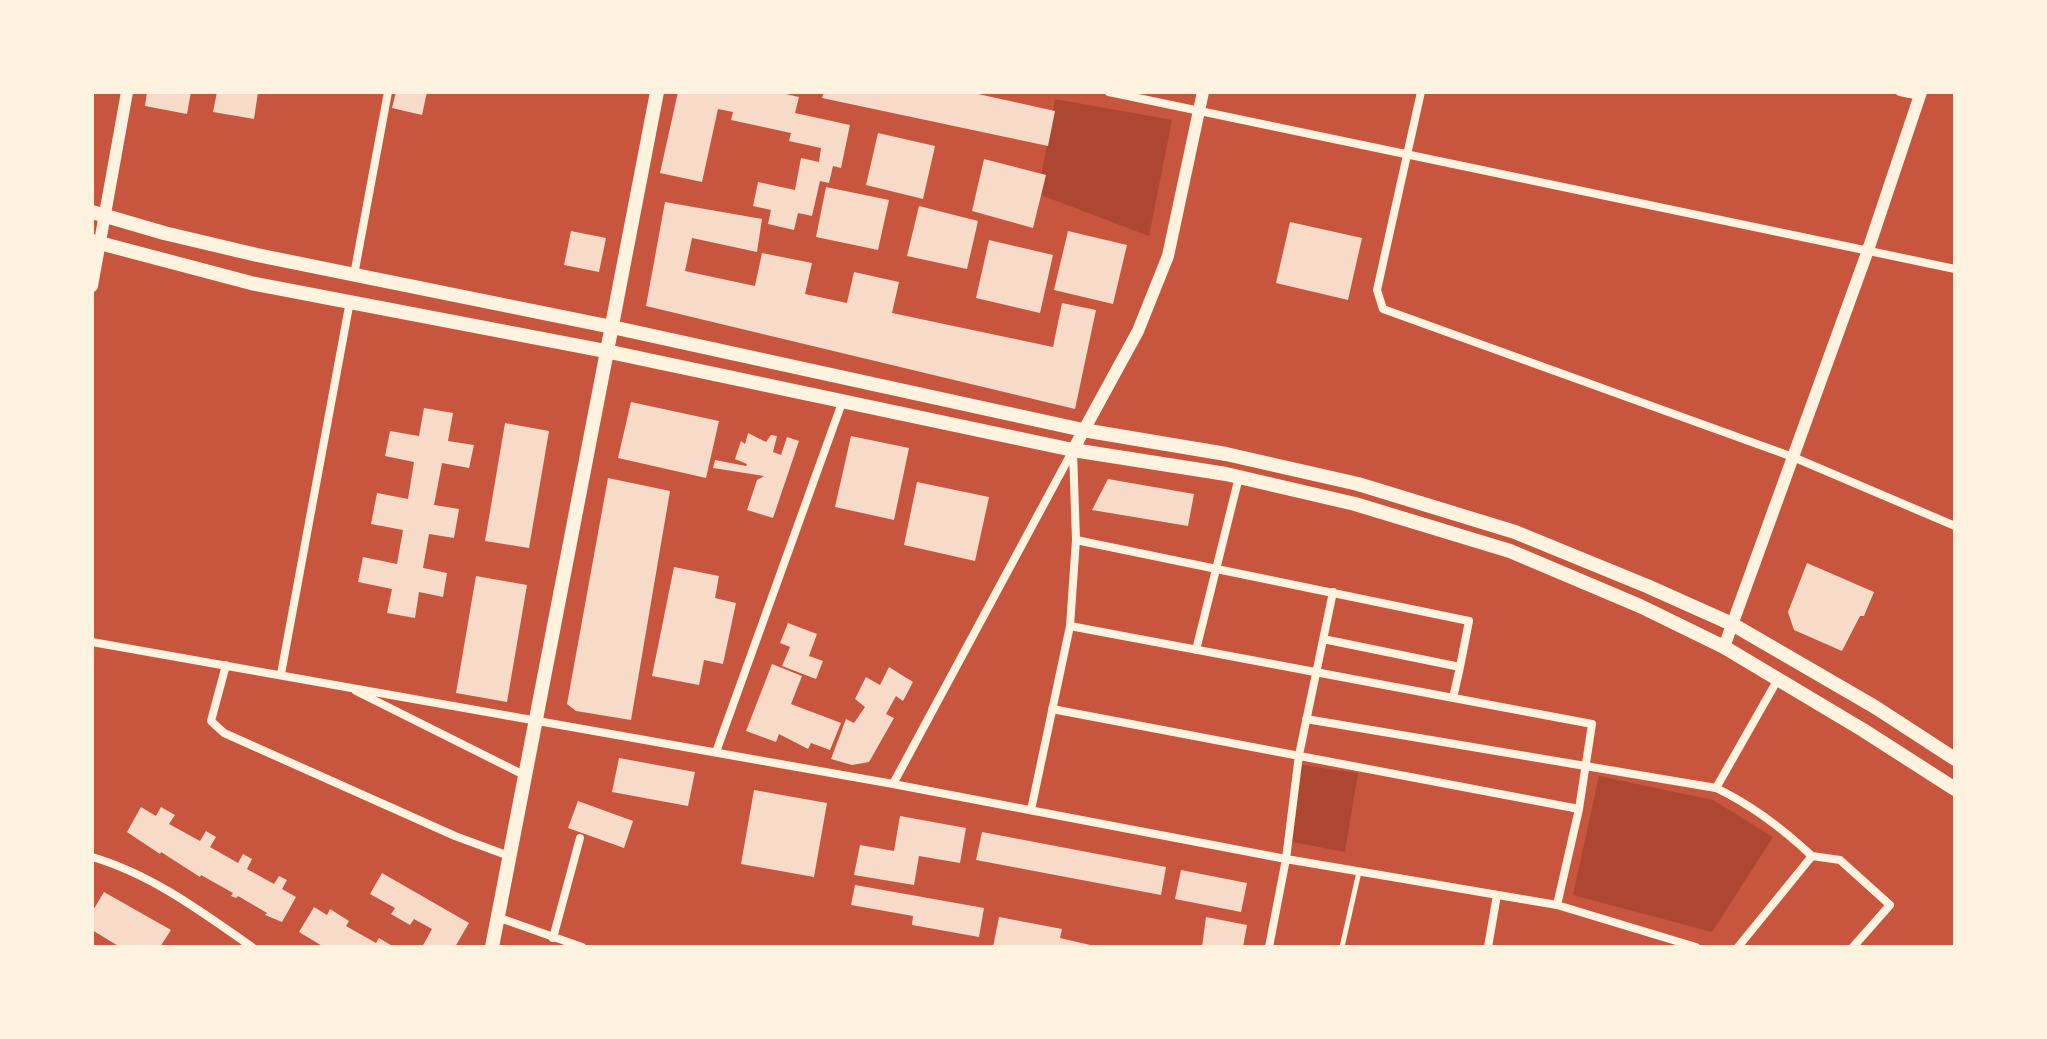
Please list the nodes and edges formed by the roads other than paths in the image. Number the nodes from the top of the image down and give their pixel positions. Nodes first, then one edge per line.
1 (127, 92) edge
2 (388, 92) edge
3 (657, 92) edge
4 (1109, 92) edge
5 (1203, 92) edge
6 (1421, 92) edge
7 (1900, 92) edge
8 (1920, 94) edge
9 (1199, 111) junction
10 (1408, 154) junction
11 (98, 214) edge
12 (96, 242) edge
13 (1867, 253) junction
14 (1955, 269) edge
15 (354, 275) junction
16 (92, 286) edge
17 (350, 301) junction
18 (612, 327) junction
19 (606, 351) junction
20 (843, 400) junction
21 (1083, 430) junction
22 (1073, 450) junction
23 (1793, 457) junction
24 (1239, 477) junction
25 (1955, 526) edge
26 (1076, 540) junction
27 (1216, 569) junction
28 (1333, 592) junction
29 (1732, 624) junction
30 (1070, 626) junction
31 (1323, 639) junction
32 (92, 642) edge
33 (1724, 647) junction
34 (1196, 650) junction
35 (226, 665) junction
36 (1460, 667) junction
37 (1316, 673) junction
38 (281, 674) junction
39 (1778, 679) junction
40 (346, 686) junction
41 (1453, 698) junction
42 (1052, 709) junction
43 (1306, 719) junction
44 (537, 720) junction
45 (716, 752) junction
46 (1299, 755) junction
47 (1955, 759) edge
48 (1586, 768) junction
49 (526, 777) junction
50 (893, 784) junction
51 (1716, 788) junction
52 (1955, 789) edge
53 (1579, 809) junction
54 (1031, 810) junction
55 (580, 838) dead end
56 (509, 856) junction
57 (1812, 856) junction
58 (92, 857) edge
59 (1286, 859) junction
60 (1359, 871) junction
61 (1497, 895) junction
62 (1557, 905) junction
63 (497, 917) junction
64 (553, 938) junction
65 (252, 947) edge
66 (492, 947) edge
67 (582, 947) edge
68 (1269, 947) edge
69 (1342, 947) edge
70 (1488, 947) edge
71 (1696, 947) edge
72 (1738, 947) edge
73 (1853, 947) edge

1 - 11 street
2 - 15 street
3 - 18 main road
4 - 9 street
5 - 9 street
6 - 10 street
7 - 8 street
8 - 13 street
9 - 10 street
9 - 21 street
10 - 13 street
10 - 23 street
11 - 12 street
11 - 15 main road
12 - 16 street
12 - 17 main road
13 - 14 street
13 - 23 street
15 - 18 main road
17 - 19 main road
17 - 38 street
18 - 19 main road
18 - 21 main road
19 - 20 main road
19 - 44 main road
20 - 22 main road
20 - 45 street
21 - 22 street
21 - 29 main road
22 - 24 main road
22 - 26 street
22 - 50 street
23 - 25 street
23 - 29 street
24 - 27 street
24 - 33 main road
26 - 27 street
26 - 30 street
27 - 28 street
27 - 34 street
28 - 31 street
28 - 36 street
29 - 33 street
29 - 47 main road
30 - 34 street
30 - 42 street
31 - 36 street
31 - 37 street
32 - 35 street
33 - 39 main road
34 - 37 street
35 - 38 street
35 - 56 street
36 - 41 street
37 - 41 street
37 - 43 street
38 - 40 street
39 - 51 street
39 - 52 main road
40 - 44 street
40 - 49 street
41 - 48 street
42 - 46 street
42 - 54 street
43 - 46 street
43 - 48 street
44 - 45 street
44 - 49 main road
45 - 50 street
46 - 53 street
46 - 59 street
48 - 51 street
48 - 53 street
49 - 56 main road
50 - 54 street
51 - 57 street
53 - 62 street
54 - 59 street
55 - 64 street
56 - 63 main road
57 - 72 street
57 - 73 street
58 - 65 street
59 - 60 street
59 - 68 street
60 - 61 street
60 - 69 lane
61 - 62 street
61 - 70 street
62 - 71 street
63 - 64 street
63 - 66 main road
64 - 67 street

